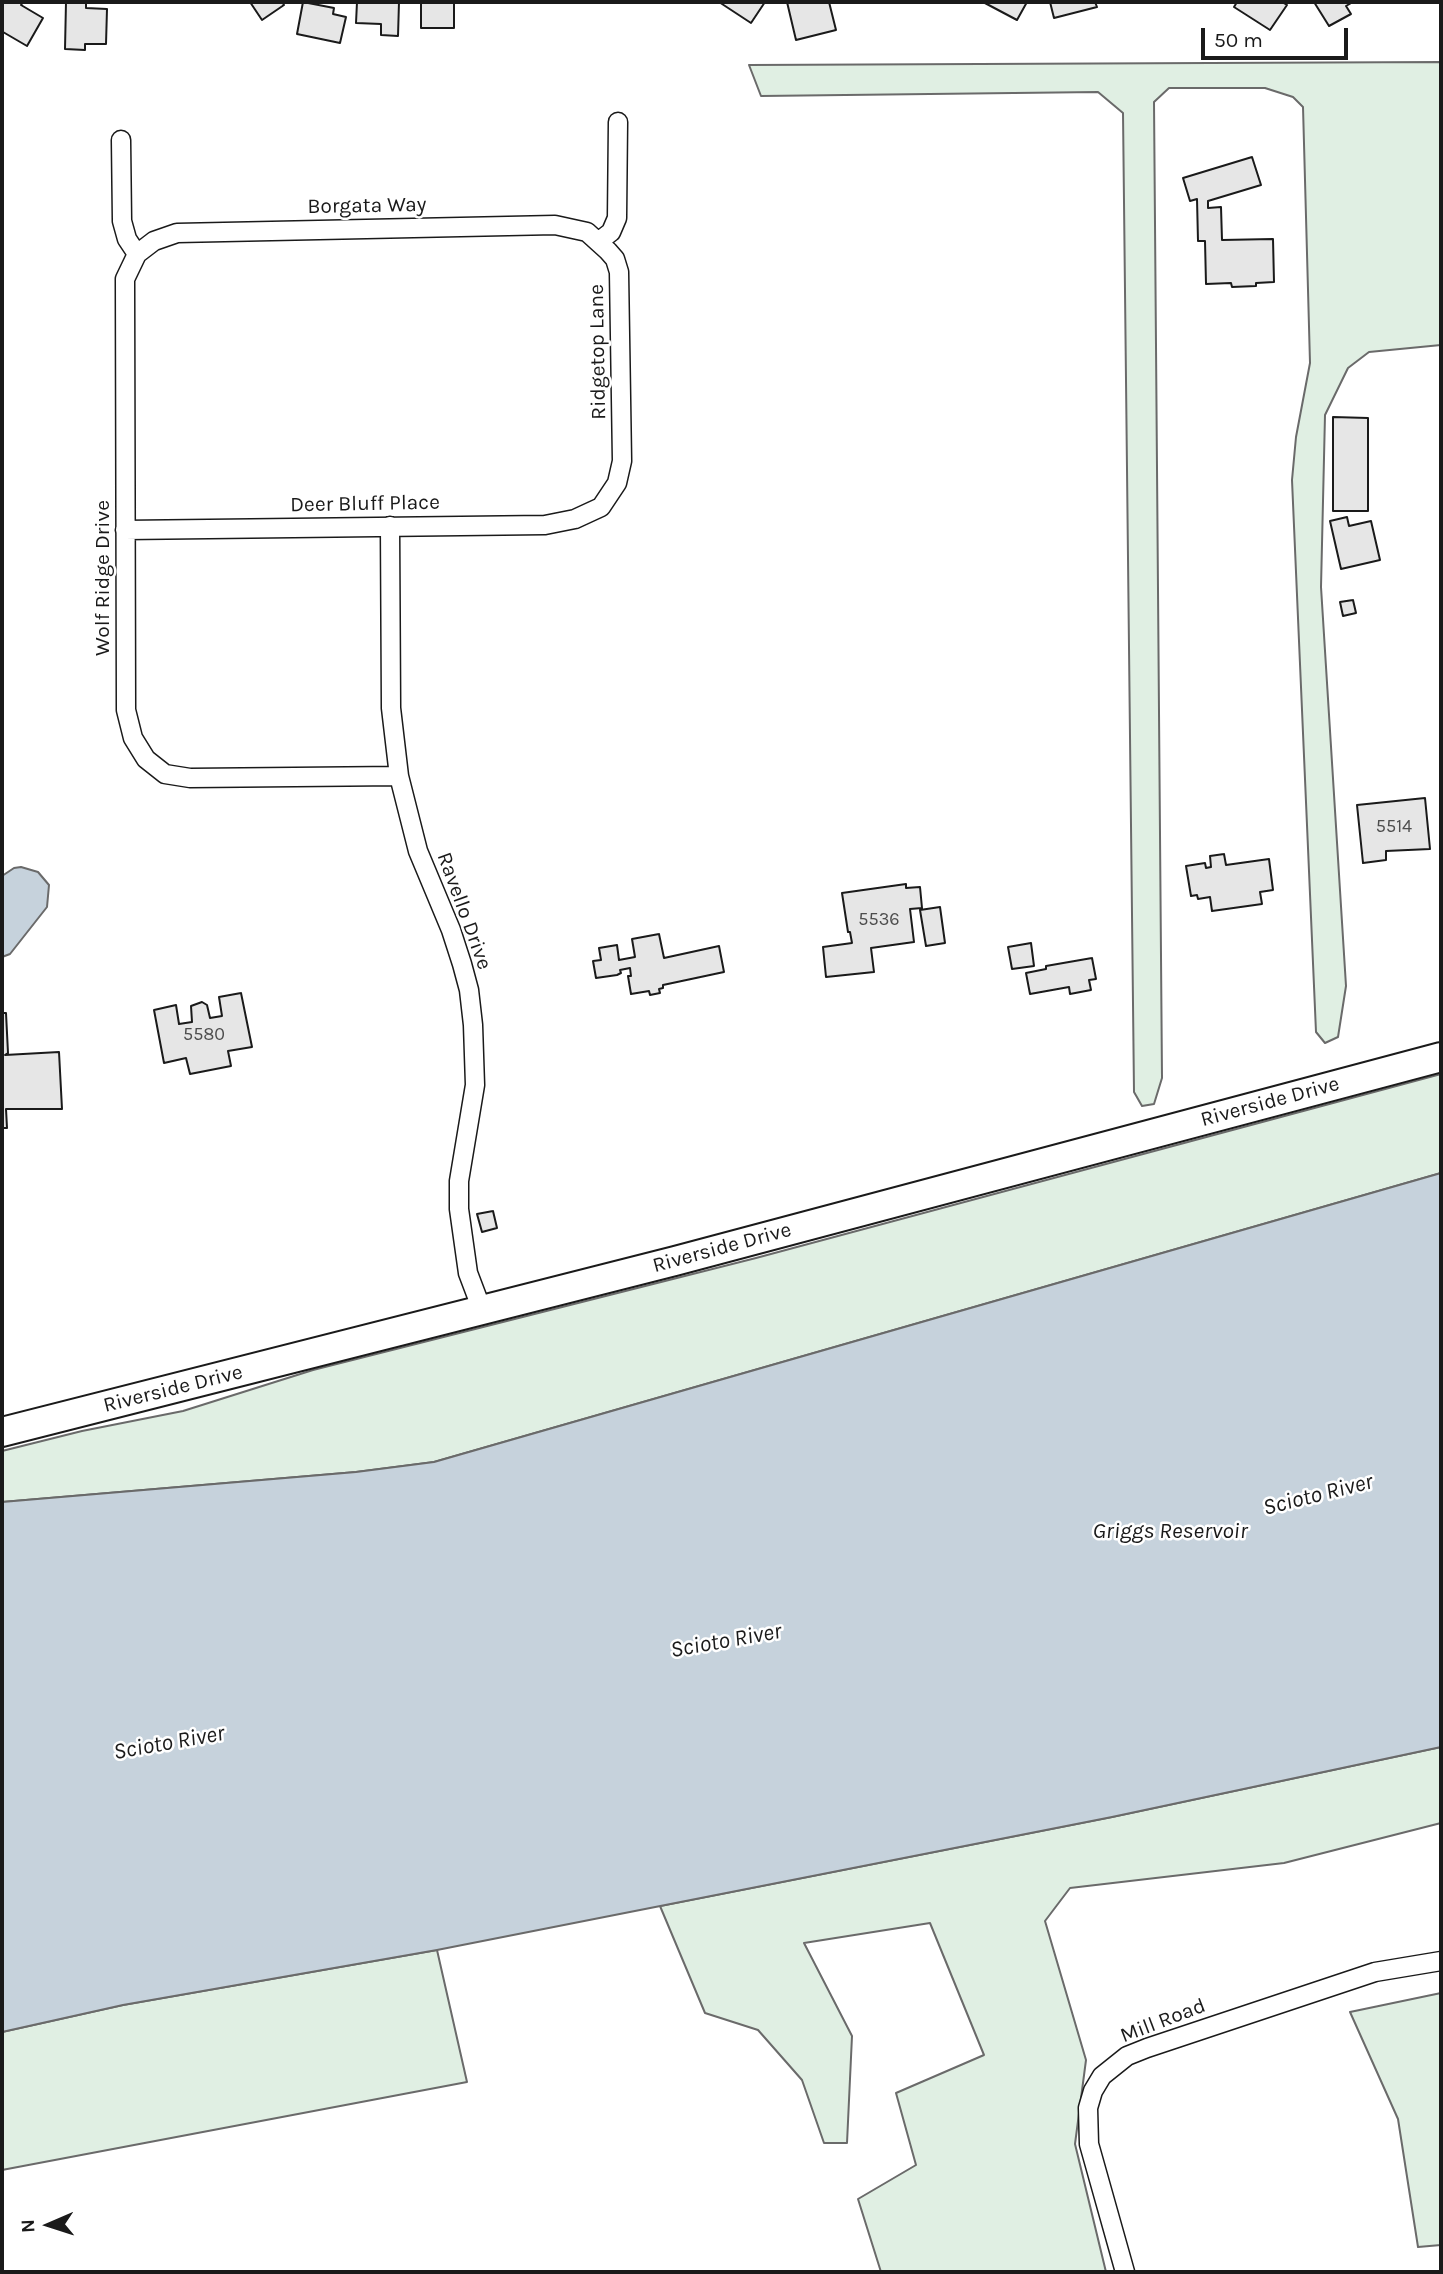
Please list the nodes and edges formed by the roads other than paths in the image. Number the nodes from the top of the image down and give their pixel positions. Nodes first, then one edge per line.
1 (618, 122) dead end
2 (121, 140) dead end
3 (598, 242) junction
4 (137, 254) junction
5 (601, 507) joint
6 (390, 526) junction
7 (125, 530) junction
8 (399, 776) junction
9 (1441, 1056) edge
10 (482, 1310) junction
11 (2, 1432) edge
12 (1441, 1961) edge
13 (1125, 2272) edge

1 - 3 street
2 - 4 street
3 - 4 street, Borgata Way
3 - 5 street, Ridgetop Lane
4 - 7 street, Wolf Ridge Drive
5 - 6 street, Deer Bluff Place
6 - 7 street, Deer Bluff Place
6 - 8 street, Ravello Drive
7 - 8 street, Wolf Ridge Drive
8 - 10 street, Ravello Drive
9 - 10 main road, Riverside Drive
10 - 11 main road, Riverside Drive
12 - 13 street, Mill Road

